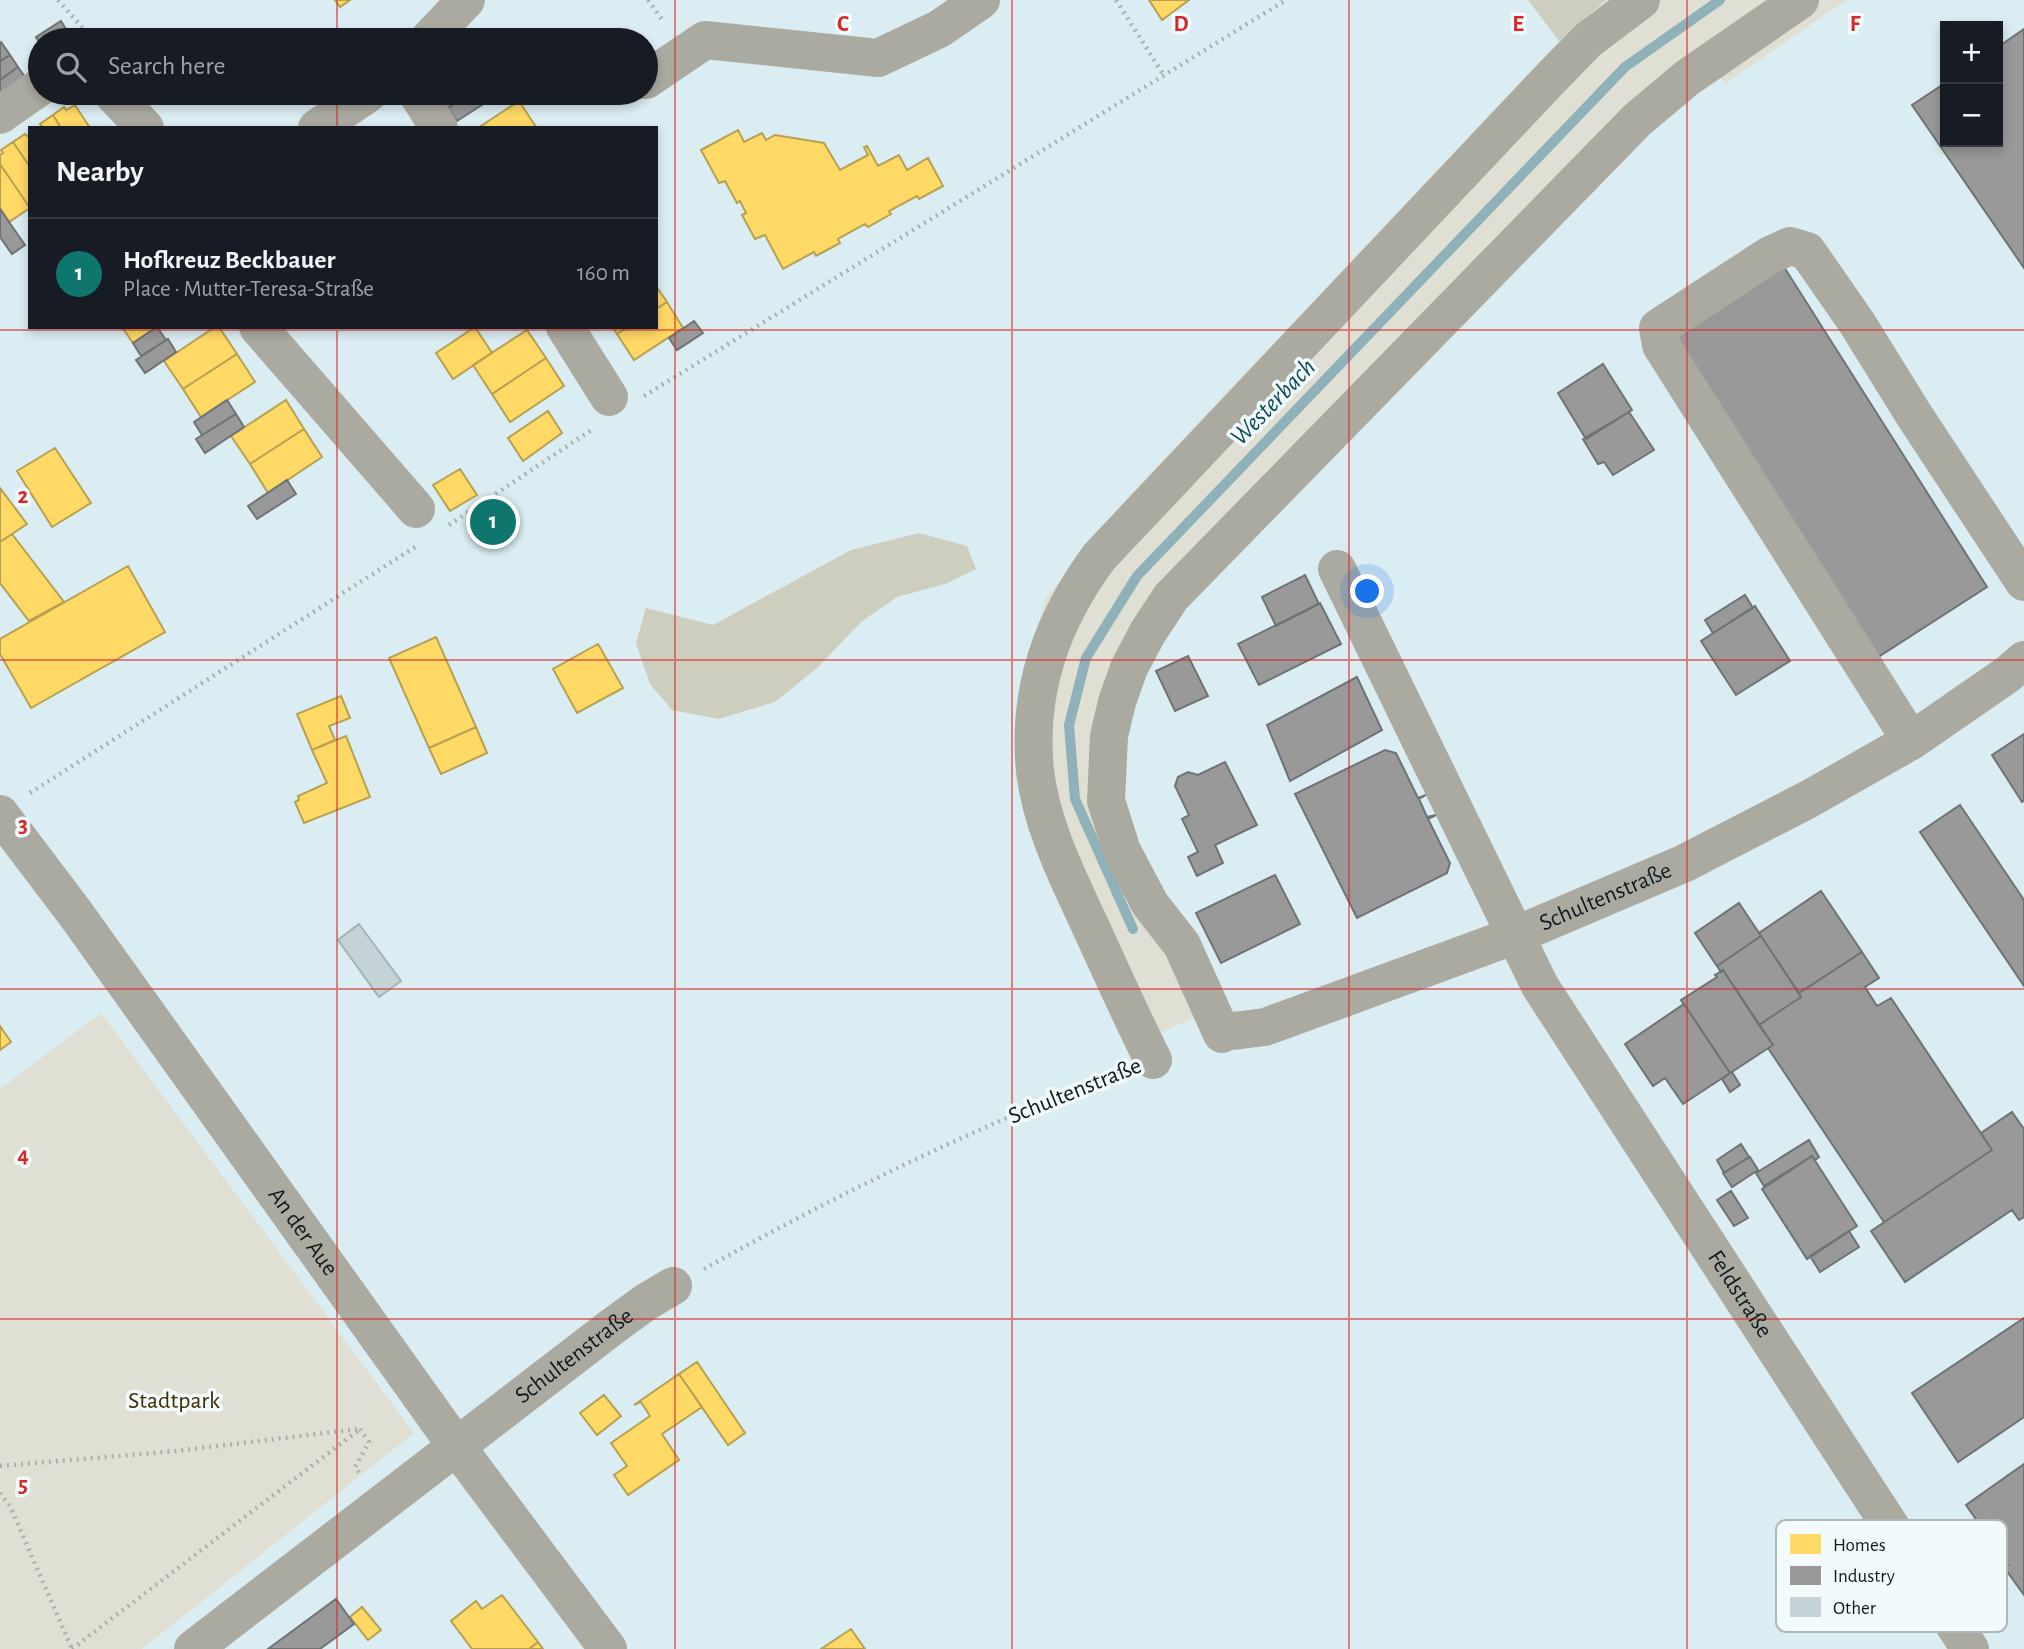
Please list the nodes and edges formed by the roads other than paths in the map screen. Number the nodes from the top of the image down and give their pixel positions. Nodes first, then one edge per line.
1 (466, 0) edge
2 (981, 0) edge
3 (1641, 0) edge
4 (1800, 0) edge
5 (439, 28) edge
6 (658, 71) edge
7 (28, 95) edge
8 (123, 105) edge
9 (351, 105) edge
10 (425, 105) edge
11 (0, 115) edge
12 (143, 126) edge
13 (320, 126) edge
14 (438, 126) edge
15 (260, 329) edge
16 (566, 329) edge
17 (608, 397) dead end
18 (416, 509) dead end
19 (1337, 569) dead end
20 (2024, 582) edge
21 (2024, 660) edge
22 (1911, 741) junction
23 (5, 830) edge
24 (1516, 935) junction
25 (1153, 1060) road end
26 (673, 1286) road end
27 (457, 1447) junction
28 (1886, 1520) edge
29 (1959, 1632) edge
30 (193, 1649) edge
31 (608, 1649) edge
32 (1970, 1649) edge

1 - 5 street
2 - 6 street
3 - 25 street
4 - 24 street, Schultenstraße
7 - 11 street
8 - 12 street
9 - 13 street
10 - 14 street
15 - 18 street
16 - 17 street
19 - 24 street, Feldstraße
20 - 22 street
21 - 22 street, Schultenstraße
22 - 24 street, Schultenstraße
23 - 27 street, An der Aue
24 - 28 street, Feldstraße
26 - 27 street, Schultenstraße
27 - 30 street, Schultenstraße
27 - 31 street, An der Aue
29 - 32 street, Feldstraße

